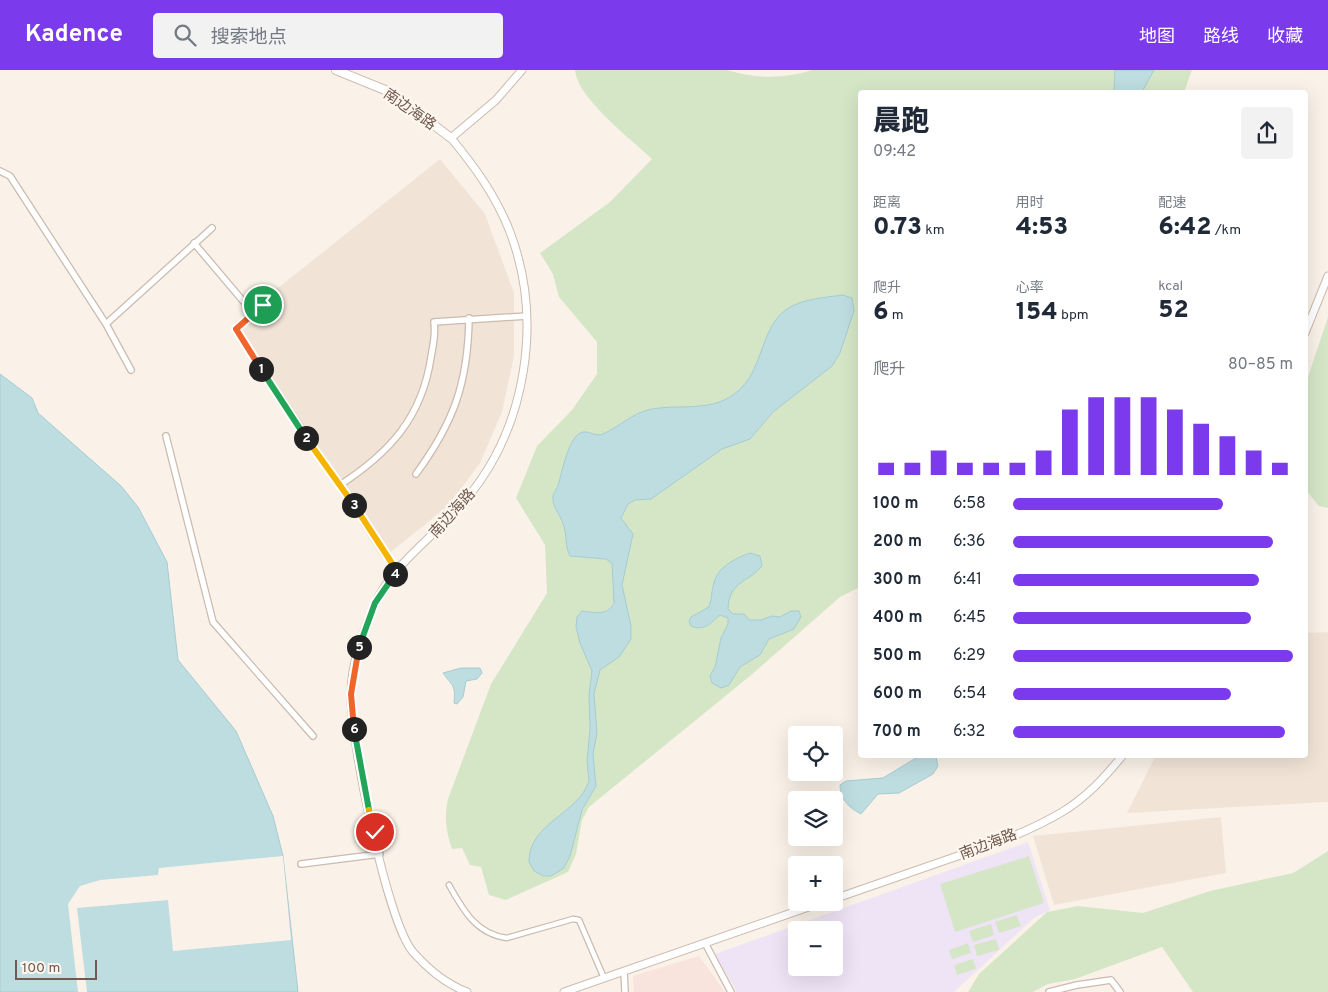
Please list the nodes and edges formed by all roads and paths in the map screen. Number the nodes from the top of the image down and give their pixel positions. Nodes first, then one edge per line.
1 (336, 70) edge
2 (522, 70) edge
3 (451, 138) junction
4 (0, 171) edge
5 (212, 228) dead end
6 (194, 244) junction
7 (1328, 276) edge
8 (242, 301) dead end
9 (263, 305) dead end
10 (526, 316) junction
11 (469, 318) junction
12 (106, 324) junction
13 (1308, 326) edge
14 (131, 370) dead end
15 (166, 436) dead end
16 (416, 474) dead end
17 (340, 485) junction
18 (397, 571) junction
19 (313, 736) dead end
20 (1121, 758) edge
21 (380, 854) junction
22 (302, 864) dead end
23 (450, 885) dead end
24 (843, 896) edge
25 (797, 911) edge
26 (705, 943) junction
27 (624, 971) junction
28 (604, 978) junction
29 (467, 992) edge
30 (564, 992) edge
31 (625, 992) edge
32 (731, 992) edge
33 (1049, 992) edge
34 (1120, 992) edge

1 - 3 main road, 南边海路
2 - 3 street
3 - 10 street, 南边海路
4 - 12 street
5 - 6 street
6 - 8 street
6 - 12 street
7 - 13 street
9 - 17 street
10 - 11 street
10 - 18 street, 南边海路
11 - 16 street
11 - 17 street
12 - 14 street
15 - 19 street
17 - 18 street
18 - 21 street, 南边海路
20 - 24 street, 南边海路
21 - 22 street
21 - 29 street, 南边海路
23 - 28 street
25 - 26 street
26 - 27 street
26 - 32 street
27 - 28 street
27 - 31 street
28 - 30 street
33 - 34 street

